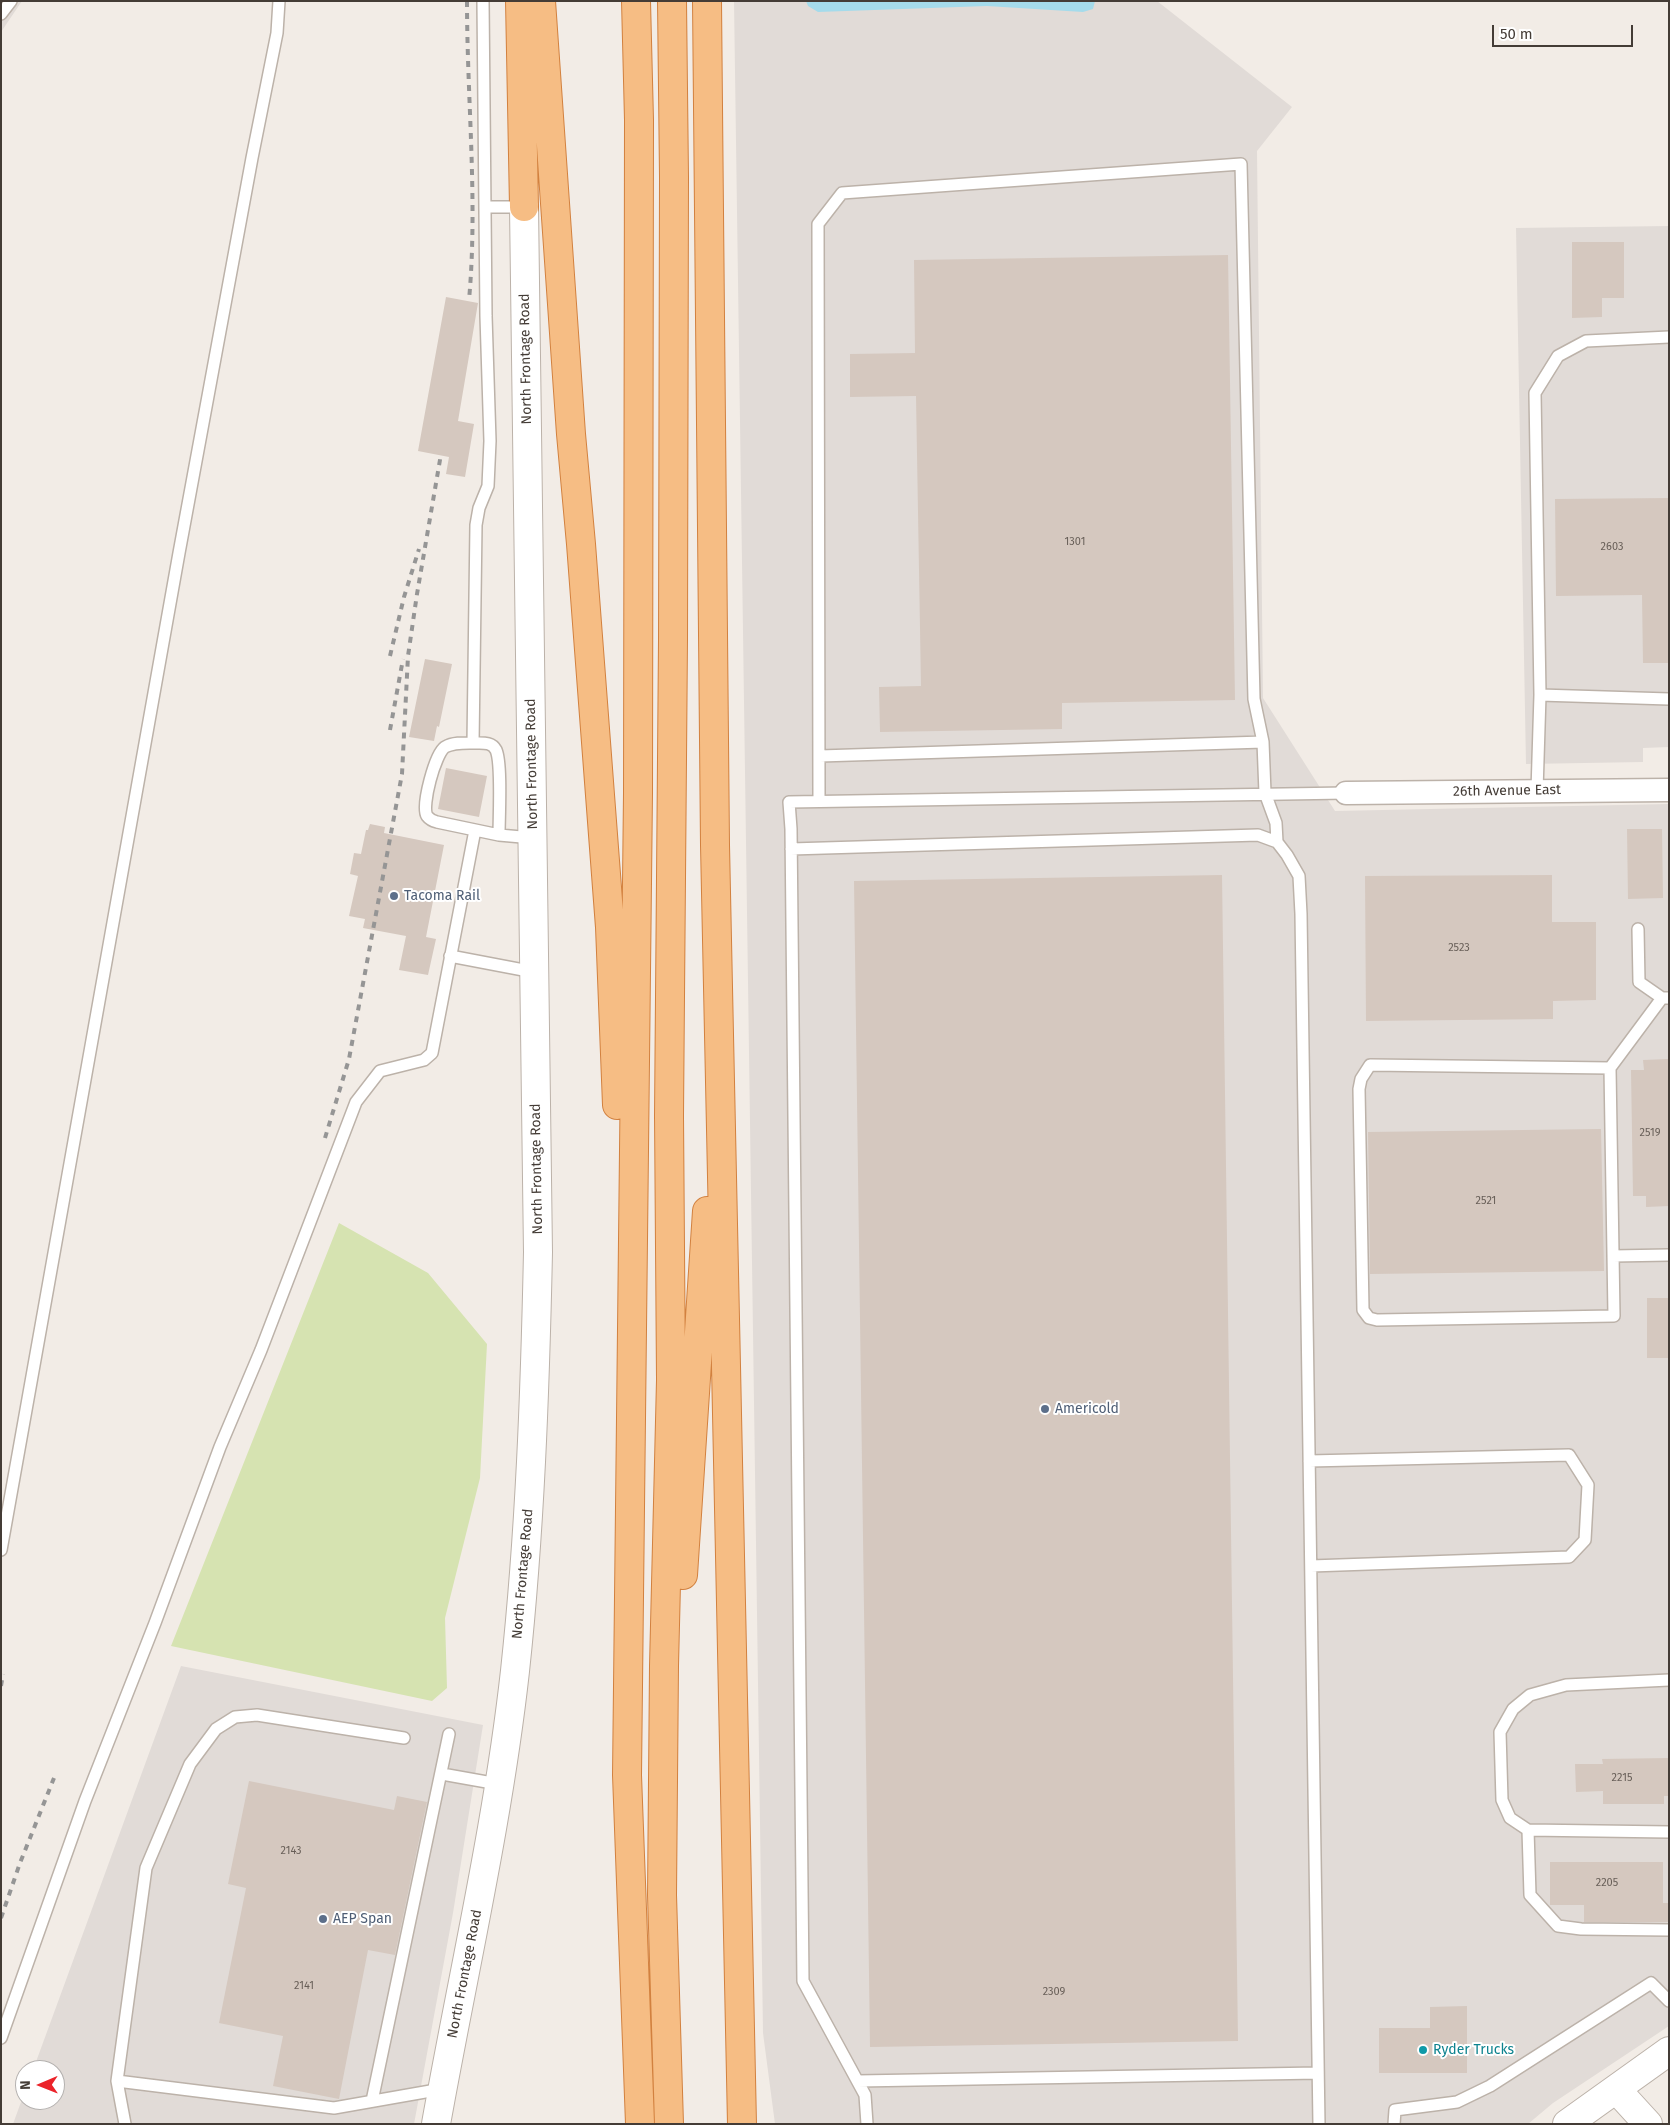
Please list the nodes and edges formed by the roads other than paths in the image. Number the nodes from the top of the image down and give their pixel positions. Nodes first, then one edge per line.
1 (11, 1) edge
2 (279, 1) edge
3 (483, 1) edge
4 (520, 1) edge
5 (541, 1) edge
6 (636, 1) edge
7 (672, 1) edge
8 (707, 1) edge
9 (1, 14) edge
10 (486, 207) junction
11 (524, 207) junction
12 (1669, 337) edge
13 (1540, 695) junction
14 (1669, 699) edge
15 (1263, 742) junction
16 (473, 743) junction
17 (820, 756) junction
18 (1669, 790) edge
19 (1538, 791) junction
20 (1265, 793) junction
21 (1346, 793) joint
22 (819, 801) junction
23 (475, 830) junction
24 (499, 835) junction
25 (533, 838) junction
26 (1277, 842) junction
27 (715, 845) junction
28 (791, 849) junction
29 (1638, 929) dead end
30 (450, 956) junction
31 (534, 972) junction
32 (1665, 998) edge
33 (1610, 1068) junction
34 (1669, 1255) edge
35 (1614, 1256) junction
36 (1309, 1461) junction
37 (631, 1476) junction
38 (1, 1550) edge
39 (1311, 1566) junction
40 (1669, 1680) edge
41 (449, 1734) dead end
42 (404, 1738) dead end
43 (442, 1774) junction
44 (498, 1784) junction
45 (1528, 1830) junction
46 (1669, 1832) edge
47 (662, 1896) junction
48 (1669, 1930) edge
49 (1669, 2001) edge
50 (1, 2038) edge
51 (1669, 2051) edge
52 (1318, 2073) junction
53 (117, 2081) junction
54 (858, 2082) junction
55 (442, 2089) junction
56 (1616, 2089) junction
57 (372, 2102) junction
58 (125, 2124) edge
59 (436, 2124) edge
60 (640, 2124) edge
61 (669, 2124) edge
62 (742, 2124) edge
63 (867, 2124) edge
64 (1319, 2124) edge
65 (1394, 2124) edge
66 (1567, 2124) edge
67 (1648, 2124) edge

1 - 9 lane
2 - 38 lane
3 - 10 lane
4 - 11 highway
5 - 37 highway
6 - 37 highway
7 - 47 highway
8 - 27 highway
10 - 11 lane
10 - 16 lane
11 - 25 street, North Frontage Road
12 - 13 lane
13 - 14 lane
13 - 19 lane
15 - 17 lane
15 - 17 lane
15 - 20 lane
16 - 23 lane
16 - 24 lane
17 - 22 lane
18 - 19 street, 26th Avenue East
19 - 21 street, 26th Avenue East
20 - 21 lane
20 - 22 lane
20 - 26 lane
22 - 28 lane
23 - 24 lane
23 - 30 lane
24 - 25 lane
25 - 31 street, North Frontage Road
26 - 28 lane
26 - 36 lane
27 - 47 highway
27 - 62 highway
28 - 54 lane
29 - 32 lane
30 - 31 lane
30 - 50 lane
31 - 44 street, North Frontage Road
32 - 33 lane
33 - 35 lane
33 - 35 lane
34 - 35 lane
36 - 39 lane
36 - 39 lane
37 - 60 highway
39 - 52 lane
40 - 45 lane
41 - 43 lane
42 - 53 lane
43 - 44 lane
43 - 57 lane
44 - 55 street, North Frontage Road
45 - 46 lane
45 - 48 lane
47 - 61 highway
49 - 65 lane
51 - 56 street
52 - 54 lane
52 - 64 lane
53 - 57 lane
53 - 58 lane
54 - 63 lane
55 - 57 lane
55 - 59 street, North Frontage Road
56 - 66 street
56 - 67 street

